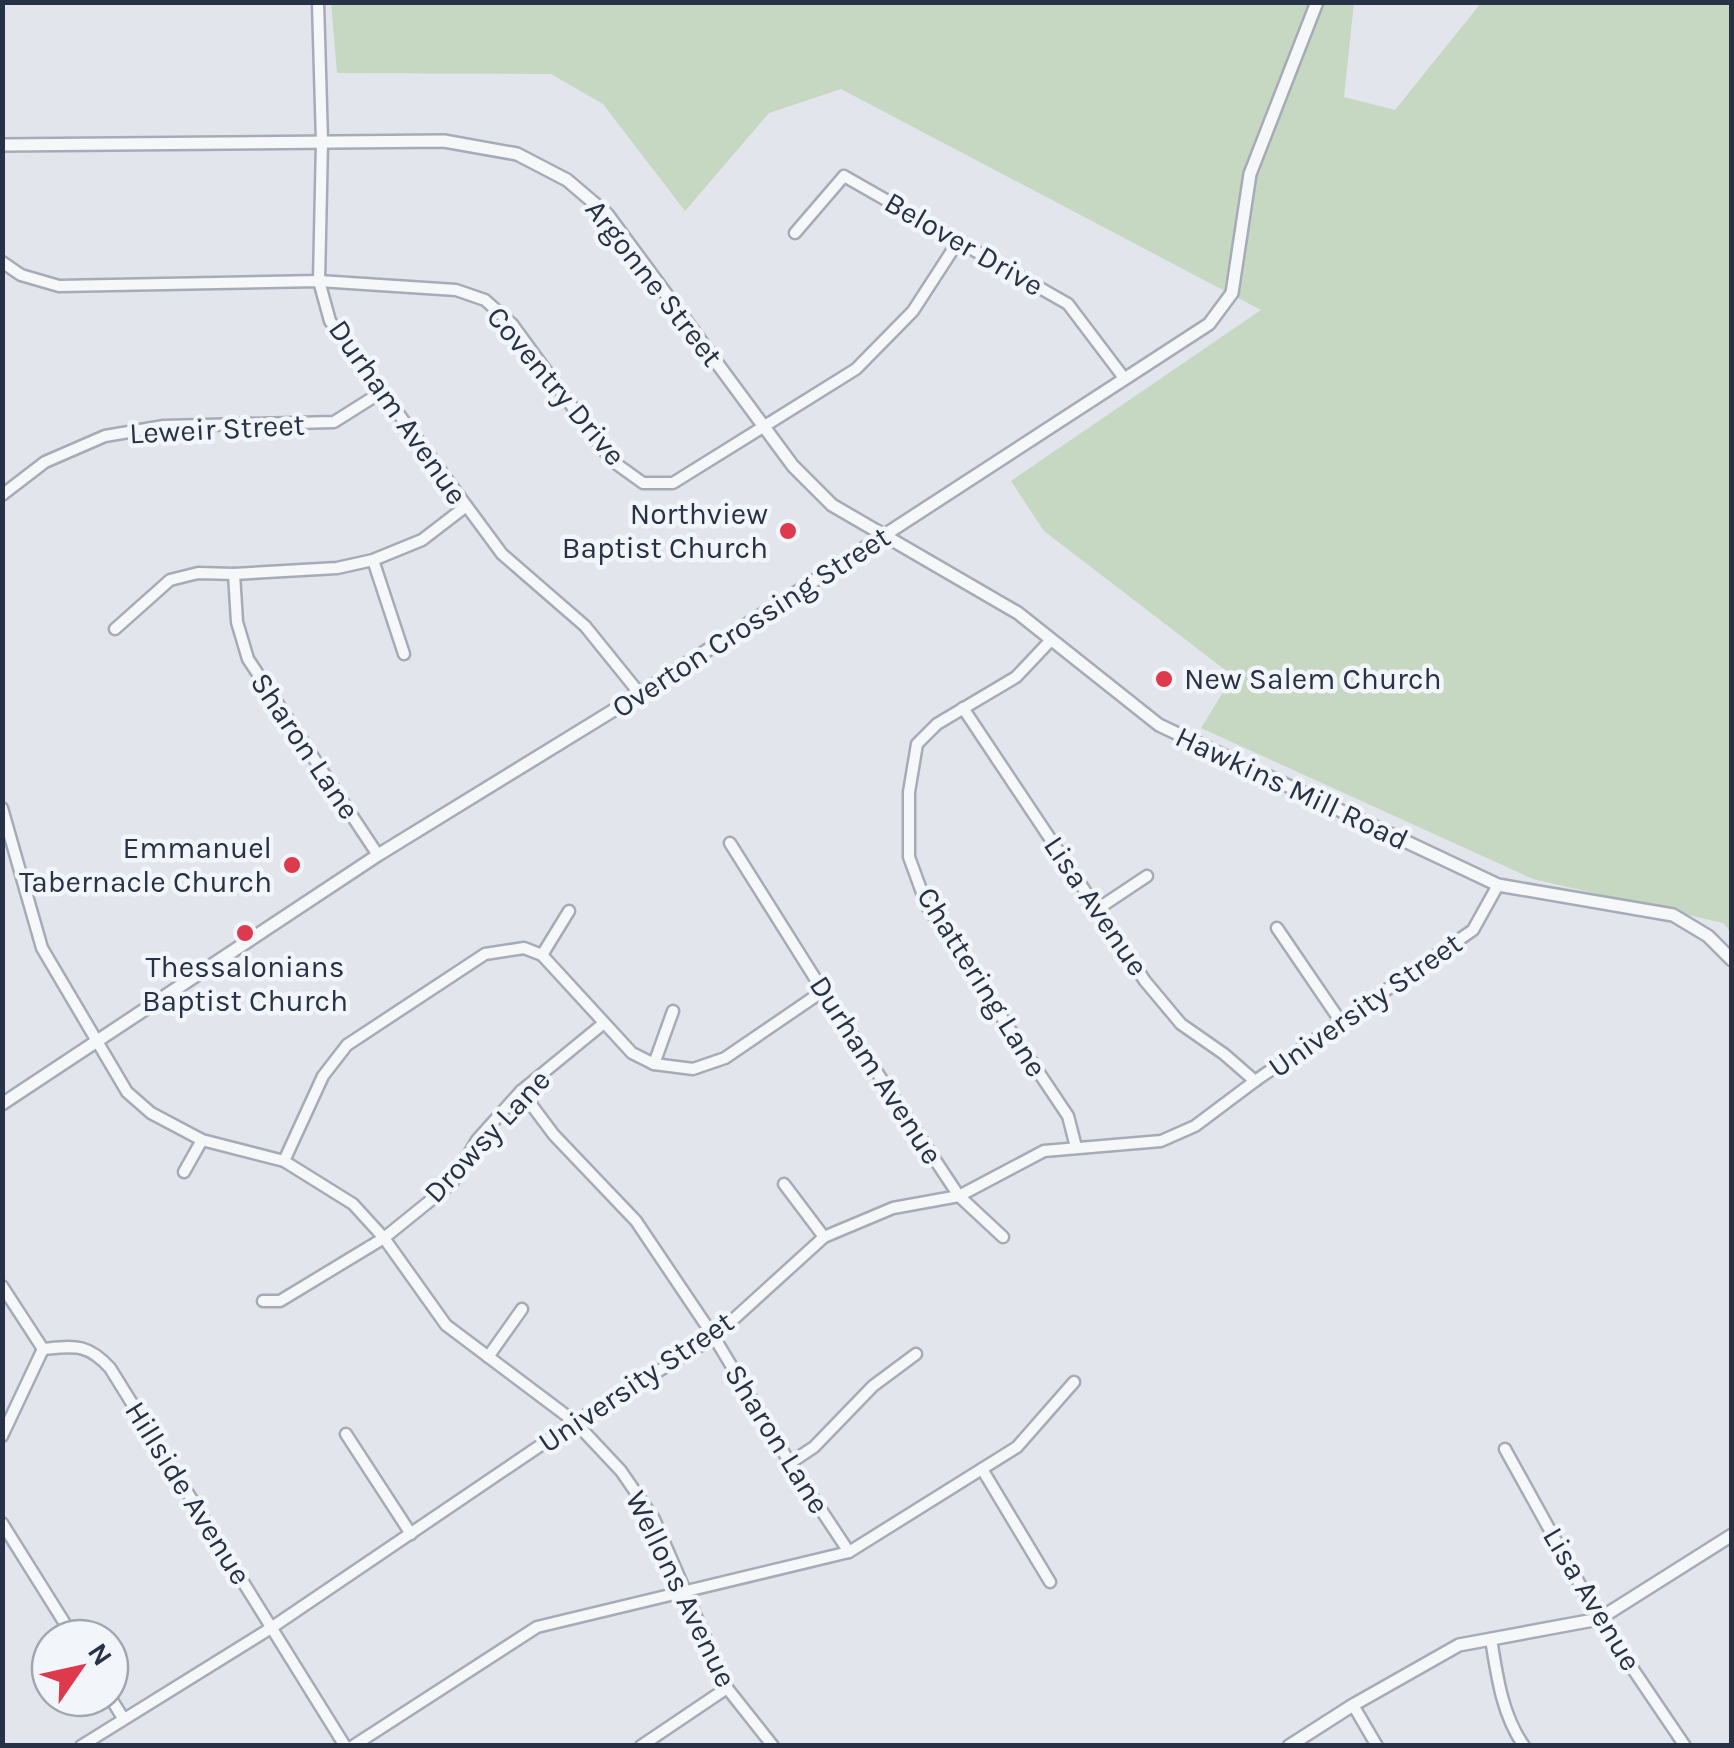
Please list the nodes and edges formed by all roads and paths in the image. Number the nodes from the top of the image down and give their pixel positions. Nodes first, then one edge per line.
1 (318, 2) edge
2 (1317, 2) edge
3 (322, 142) junction
4 (2, 145) edge
5 (795, 233) dead end
6 (960, 240) junction
7 (2, 262) edge
8 (319, 280) junction
9 (1124, 378) junction
10 (380, 393) junction
11 (766, 428) junction
12 (3, 494) edge
13 (465, 507) junction
14 (886, 535) junction
15 (374, 560) junction
16 (234, 574) junction
17 (115, 629) dead end
18 (1051, 640) junction
19 (404, 654) dead end
20 (640, 694) junction
21 (964, 708) junction
22 (2, 808) edge
23 (730, 843) dead end
24 (378, 855) junction
25 (1147, 876) dead end
26 (1498, 885) junction
27 (1099, 908) junction
28 (569, 911) dead end
29 (1278, 928) dead end
30 (542, 955) junction
31 (1732, 960) edge
32 (824, 992) junction
33 (673, 1011) dead end
34 (1341, 1022) junction
35 (604, 1023) junction
36 (98, 1043) junction
37 (654, 1064) junction
38 (1254, 1081) junction
39 (520, 1091) junction
40 (2, 1104) edge
41 (202, 1140) junction
42 (1076, 1147) junction
43 (284, 1161) junction
44 (184, 1172) dead end
45 (784, 1184) dead end
46 (959, 1196) junction
47 (384, 1238) junction
48 (824, 1238) junction
49 (1003, 1238) dead end
50 (2, 1286) edge
51 (263, 1301) dead end
52 (522, 1308) dead end
53 (714, 1337) junction
54 (43, 1349) junction
55 (916, 1354) dead end
56 (488, 1357) junction
57 (1074, 1382) dead end
58 (575, 1422) junction
59 (346, 1434) dead end
60 (2, 1436) edge
61 (1505, 1449) dead end
62 (790, 1463) junction
63 (982, 1469) junction
64 (2, 1523) edge
65 (411, 1534) junction
66 (1732, 1536) edge
67 (849, 1552) junction
68 (1050, 1582) dead end
69 (683, 1592) junction
70 (61, 1618) edge
71 (1599, 1619) junction
72 (271, 1628) junction
73 (1490, 1639) junction
74 (727, 1688) junction
75 (1353, 1705) junction
76 (130, 1714) edge
77 (124, 1718) edge
78 (81, 1746) edge
79 (345, 1746) edge
80 (353, 1746) edge
81 (640, 1746) edge
82 (773, 1746) edge
83 (1289, 1746) edge
84 (1377, 1746) edge
85 (1524, 1746) edge
86 (1685, 1746) edge

1 - 3 street, Durham Avenue
2 - 9 street, Overton Crossing Street
3 - 4 street, Argonne Street
3 - 8 street, Durham Avenue
3 - 11 street, Argonne Street
5 - 6 street, Belover Drive
6 - 9 street, Belover Drive
6 - 11 street, Coventry Drive
7 - 8 street, Coventry Drive
8 - 10 street, Durham Avenue
8 - 11 street, Coventry Drive
9 - 14 street, Overton Crossing Street
10 - 12 street, Leweir Street
10 - 13 street, Durham Avenue
11 - 14 street, Argonne Street
13 - 15 street
13 - 20 street, Durham Avenue
14 - 18 street, Hawkins Mill Road
14 - 20 street, Overton Crossing Street
15 - 16 street
15 - 19 street
16 - 17 street
16 - 24 street, Sharon Lane
18 - 21 street, Chattering Lane
18 - 26 street, Hawkins Mill Road
20 - 24 street, Overton Crossing Street
21 - 27 street, Lisa Avenue
21 - 42 street, Chattering Lane
22 - 36 street, Wellons Avenue
23 - 32 street, Durham Avenue
24 - 36 street, Overton Crossing Street
25 - 27 street
26 - 31 street, Hawkins Mill Road
26 - 34 street, University Street
27 - 38 street, Lisa Avenue
28 - 30 street
29 - 34 street
30 - 35 street
30 - 43 street
32 - 37 street
32 - 46 street, Durham Avenue
33 - 37 street
34 - 38 street, University Street
35 - 37 street
35 - 39 street, Drowsy Lane
36 - 40 street, Overton Crossing Street
36 - 41 street, Wellons Avenue
38 - 42 street, University Street
39 - 47 street, Drowsy Lane
39 - 53 street, Sharon Lane
41 - 43 street, Wellons Avenue
41 - 44 street
42 - 46 street, University Street
43 - 47 street, Wellons Avenue
45 - 48 street
46 - 48 street, University Street
46 - 49 street, Durham Avenue
47 - 51 street, Drowsy Lane
47 - 56 street, Wellons Avenue
48 - 53 street, University Street
50 - 54 street
52 - 56 street
53 - 58 street, University Street
53 - 62 street, Sharon Lane
54 - 60 street
54 - 72 street, Hillside Avenue
55 - 62 street
56 - 58 street, Wellons Avenue
57 - 63 street
58 - 65 street, University Street
58 - 69 street, Wellons Avenue
59 - 65 street
61 - 71 street, Lisa Avenue
62 - 67 street, Sharon Lane
63 - 67 street
63 - 68 street
64 - 70 street
65 - 72 street, University Street
66 - 71 street
67 - 69 street
69 - 74 street, Wellons Avenue
69 - 80 street
71 - 73 street
71 - 86 street, Lisa Avenue
72 - 76 street, University Street
72 - 79 street, Hillside Avenue
73 - 75 street
73 - 85 street
74 - 81 street
74 - 82 street, Wellons Avenue
75 - 83 street
75 - 84 street
77 - 78 street, University Street

